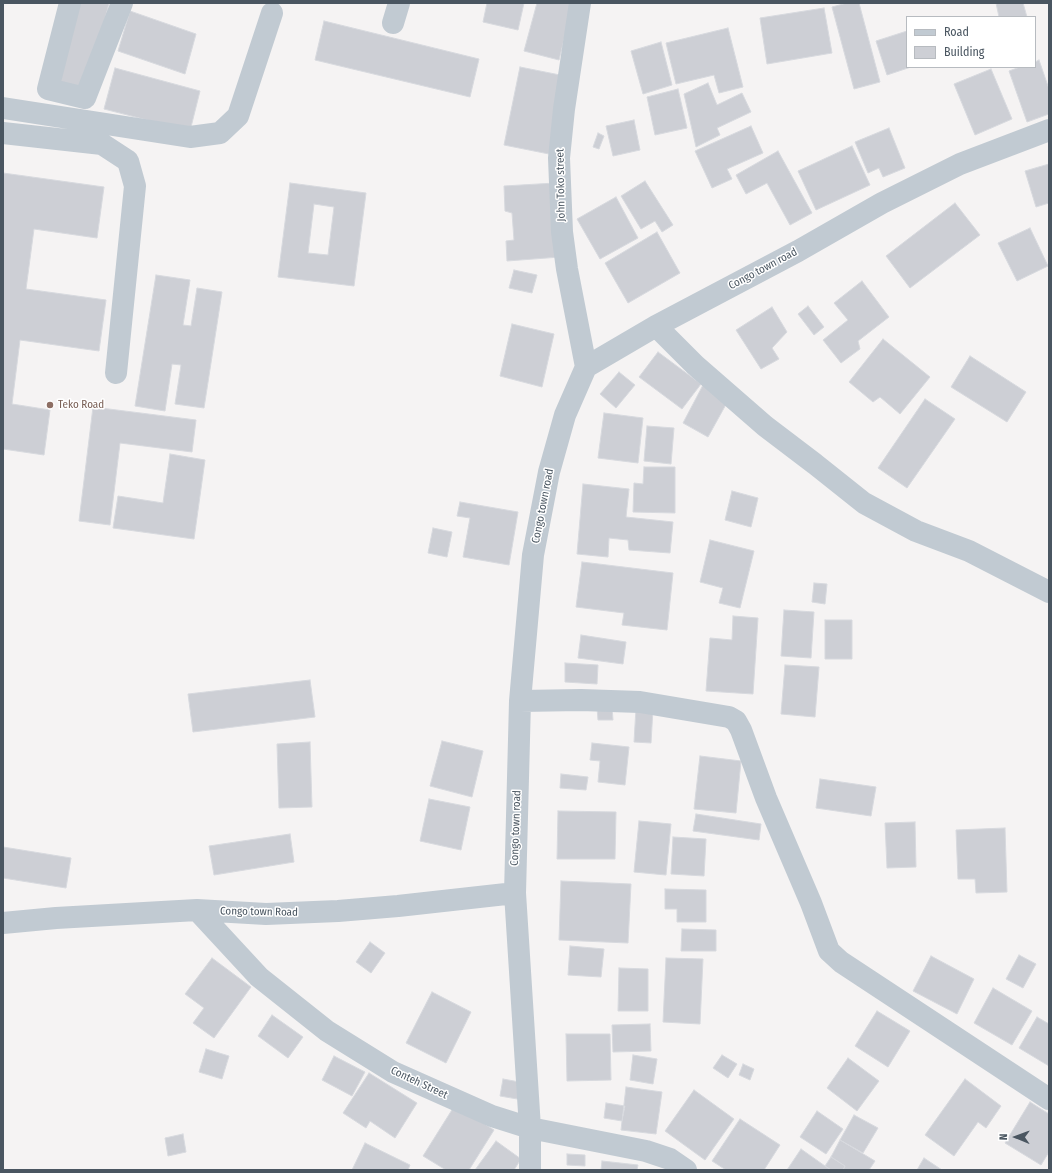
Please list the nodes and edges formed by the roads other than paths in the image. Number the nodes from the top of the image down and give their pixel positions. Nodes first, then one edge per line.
1 (70, 3) edge
2 (122, 3) edge
3 (580, 3) edge
4 (272, 13) dead end
5 (3, 108) edge
6 (1049, 130) edge
7 (3, 133) edge
8 (656, 326) junction
9 (586, 367) junction
10 (116, 373) dead end
11 (1049, 592) edge
12 (520, 701) junction
13 (514, 893) junction
14 (196, 910) junction
15 (3, 923) edge
16 (1049, 1099) edge
17 (530, 1128) junction
18 (530, 1170) edge
19 (686, 1170) edge

1 - 2 street
3 - 9 street, John Toko street
4 - 5 street
6 - 8 street, Congo town road
7 - 10 street
8 - 9 street, Congo town road
8 - 11 street
9 - 12 street, Congo town road
12 - 13 street, Congo town road
12 - 16 street
13 - 14 street, Congo town Road
13 - 17 street, Congo town road
14 - 15 street, Congo town Road
14 - 17 street, Conteh Street
17 - 18 street, Congo town road
17 - 19 street, Conteh Street

